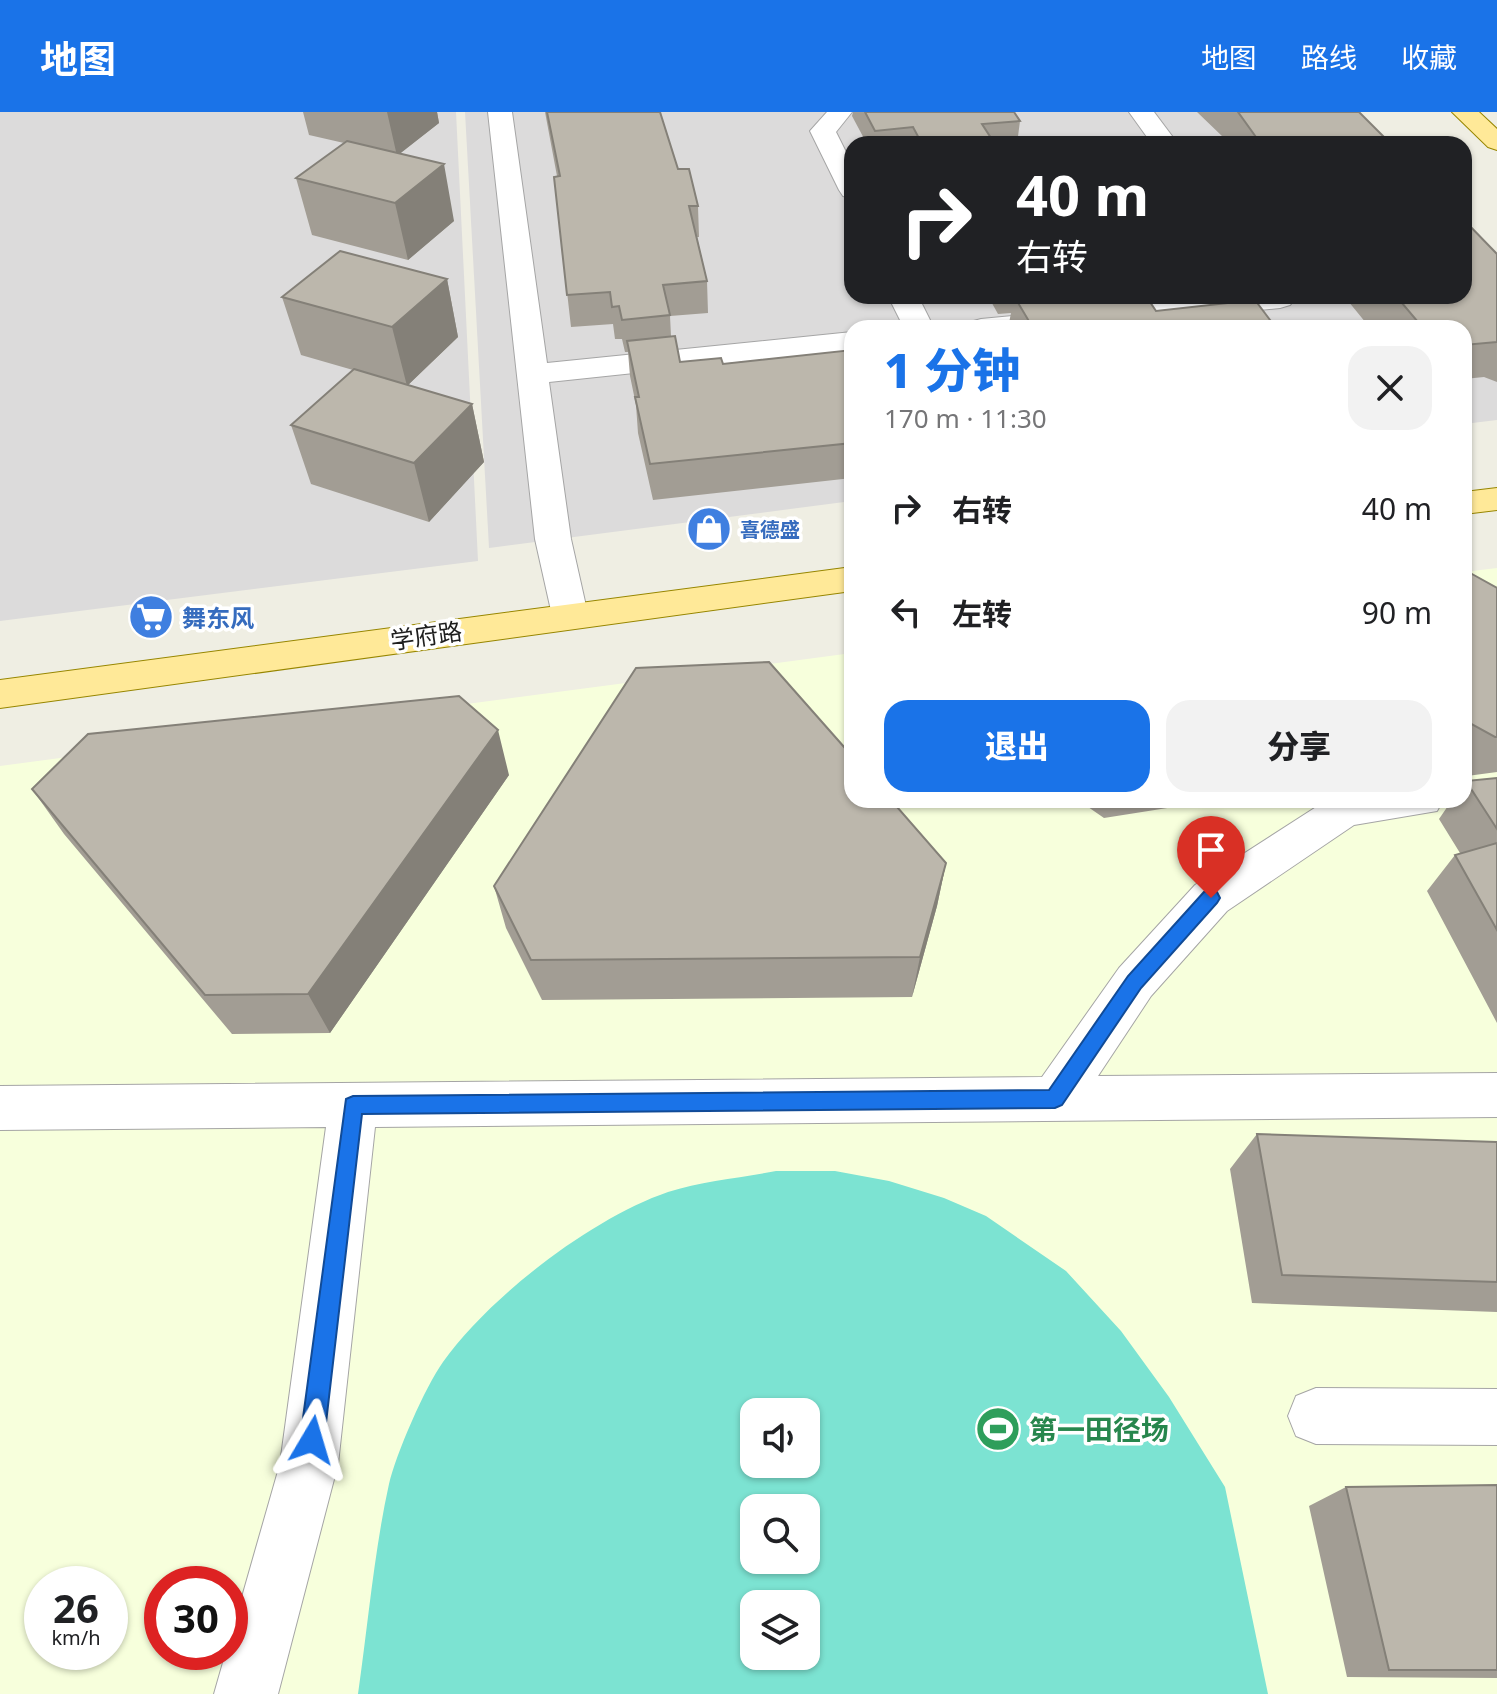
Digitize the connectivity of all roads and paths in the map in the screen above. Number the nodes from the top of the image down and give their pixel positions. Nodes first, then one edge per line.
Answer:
1 (500, 112) edge
2 (840, 112) edge
3 (1141, 112) edge
4 (1464, 112) edge
5 (1159, 136) edge
6 (1497, 142) edge
7 (844, 174) edge
8 (1228, 304) edge
9 (1063, 320) edge
10 (844, 342) edge
11 (534, 374) junction
12 (1497, 499) edge
13 (1472, 502) edge
14 (844, 580) edge
15 (570, 615) junction
16 (0, 694) edge
17 (1360, 808) edge
18 (1497, 1095) edge
19 (1055, 1099) junction
20 (353, 1105) junction
21 (0, 1108) edge
22 (1316, 1416) dead end
23 (1497, 1417) edge
24 (246, 1694) edge

1 - 11 street
2 - 7 street
3 - 5 street
4 - 6 main road
8 - 9 street
10 - 11 street
11 - 15 street
12 - 13 main road
14 - 15 main road, 学府路
15 - 16 main road, 学府路
17 - 19 street
18 - 19 street
19 - 20 street
20 - 21 street
20 - 24 street
22 - 23 street

